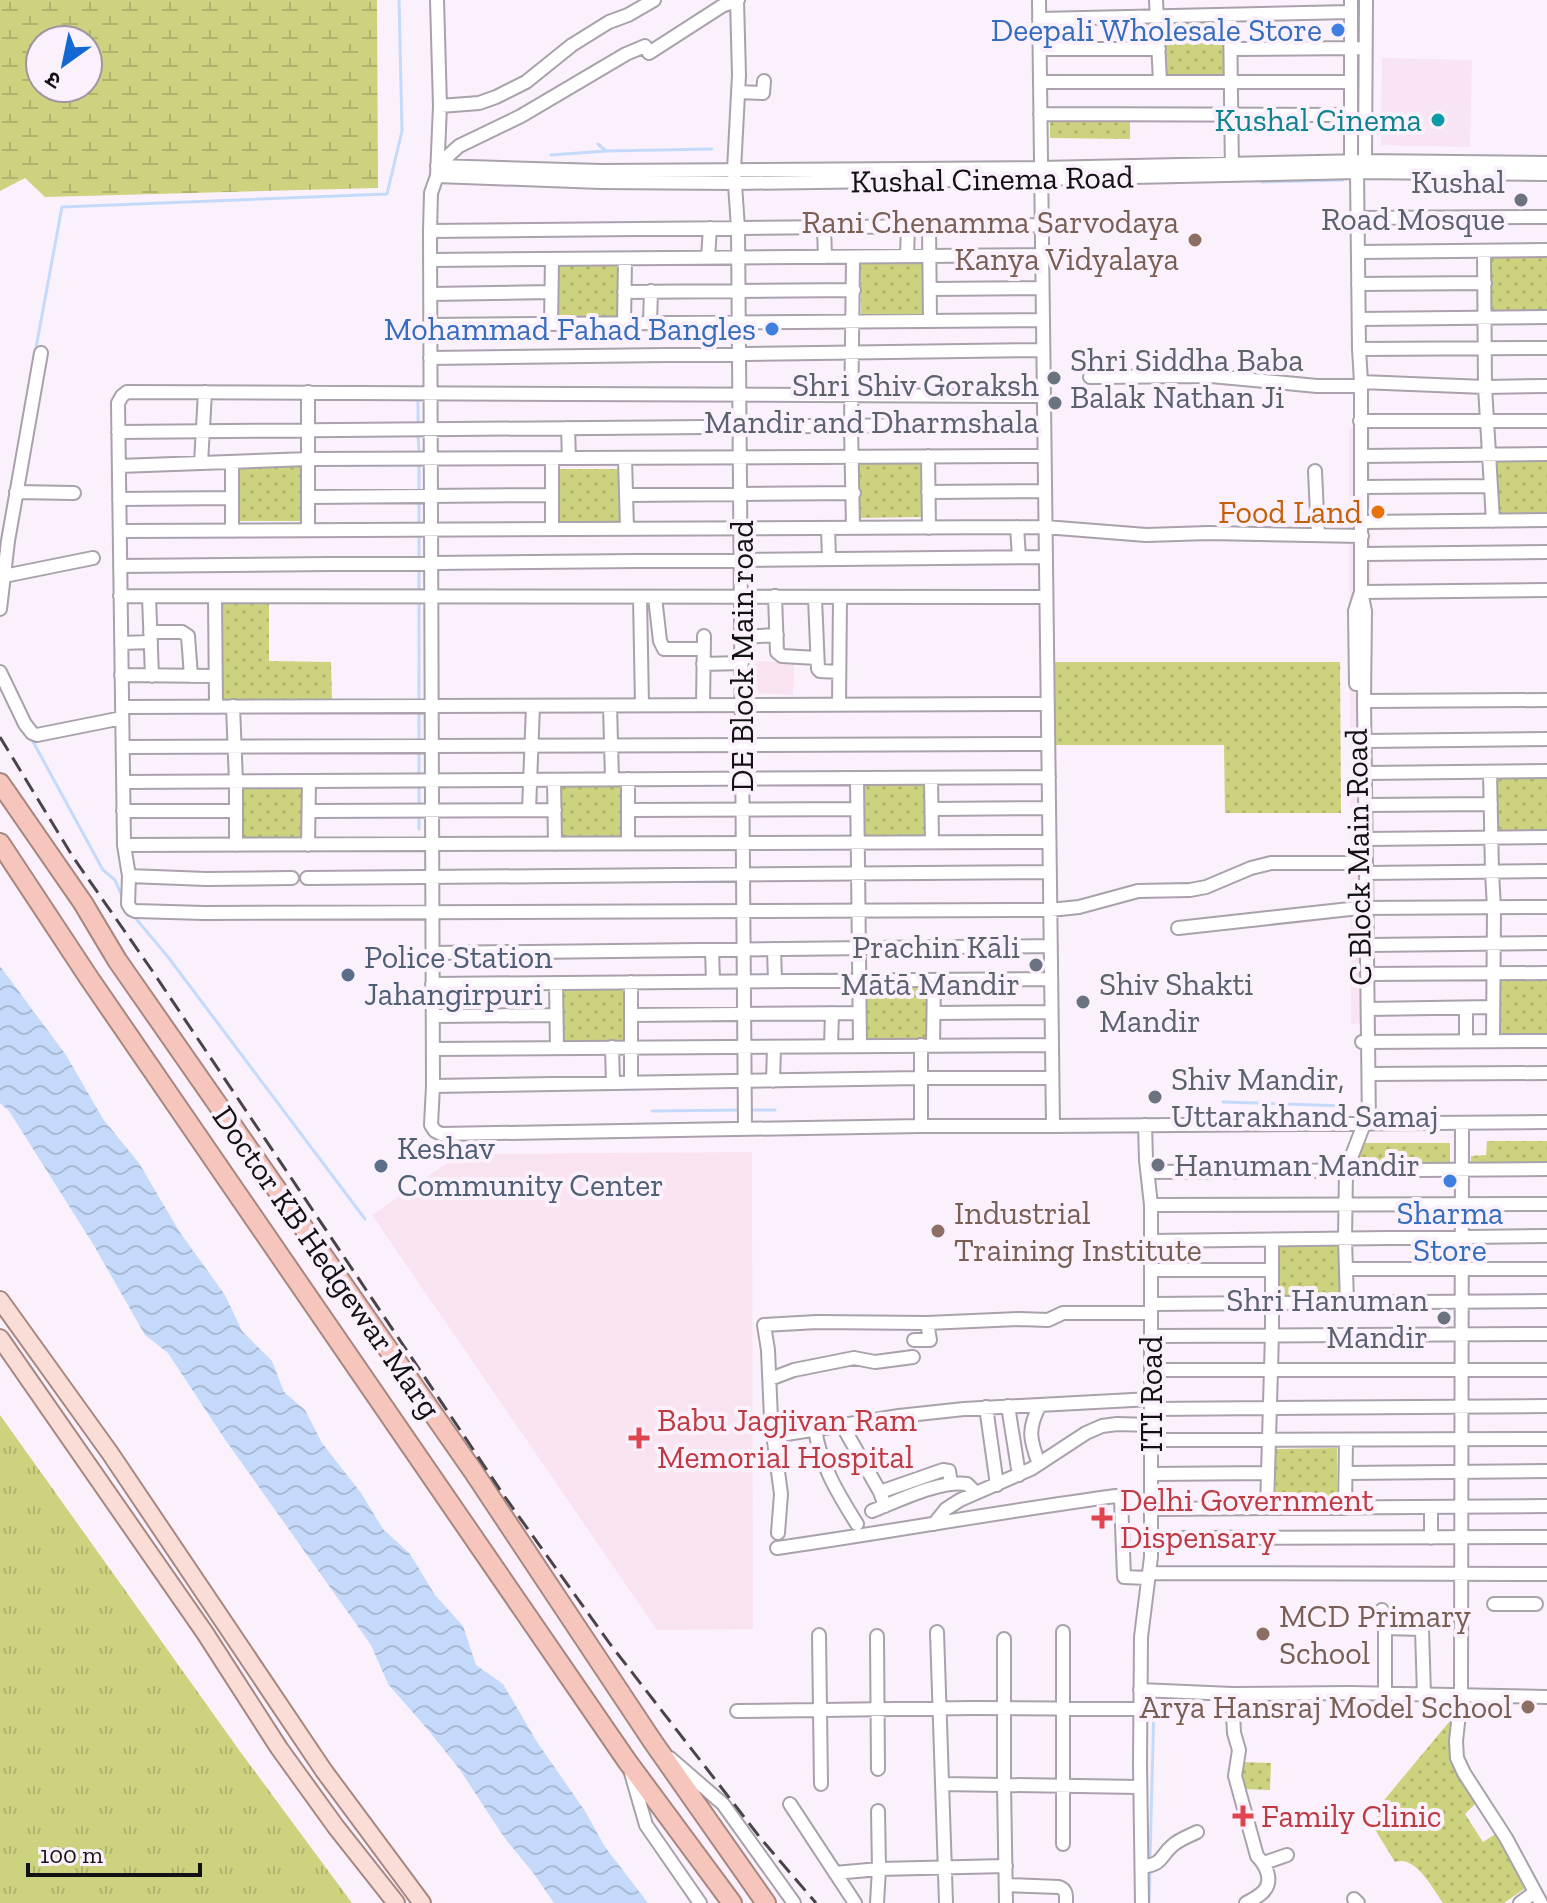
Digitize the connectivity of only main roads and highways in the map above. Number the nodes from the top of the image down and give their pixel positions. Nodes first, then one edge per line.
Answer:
1 (0, 783) edge
2 (0, 843) edge
3 (0, 1300) edge
4 (0, 1338) edge
5 (396, 1903) edge
6 (422, 1903) edge
7 (732, 1903) edge
8 (766, 1903) edge

1 - 8 highway, Doctor KB Hedgewar Marg
2 - 7 highway, Doctor KB Hedgewar Marg
3 - 6 main road
4 - 5 main road

